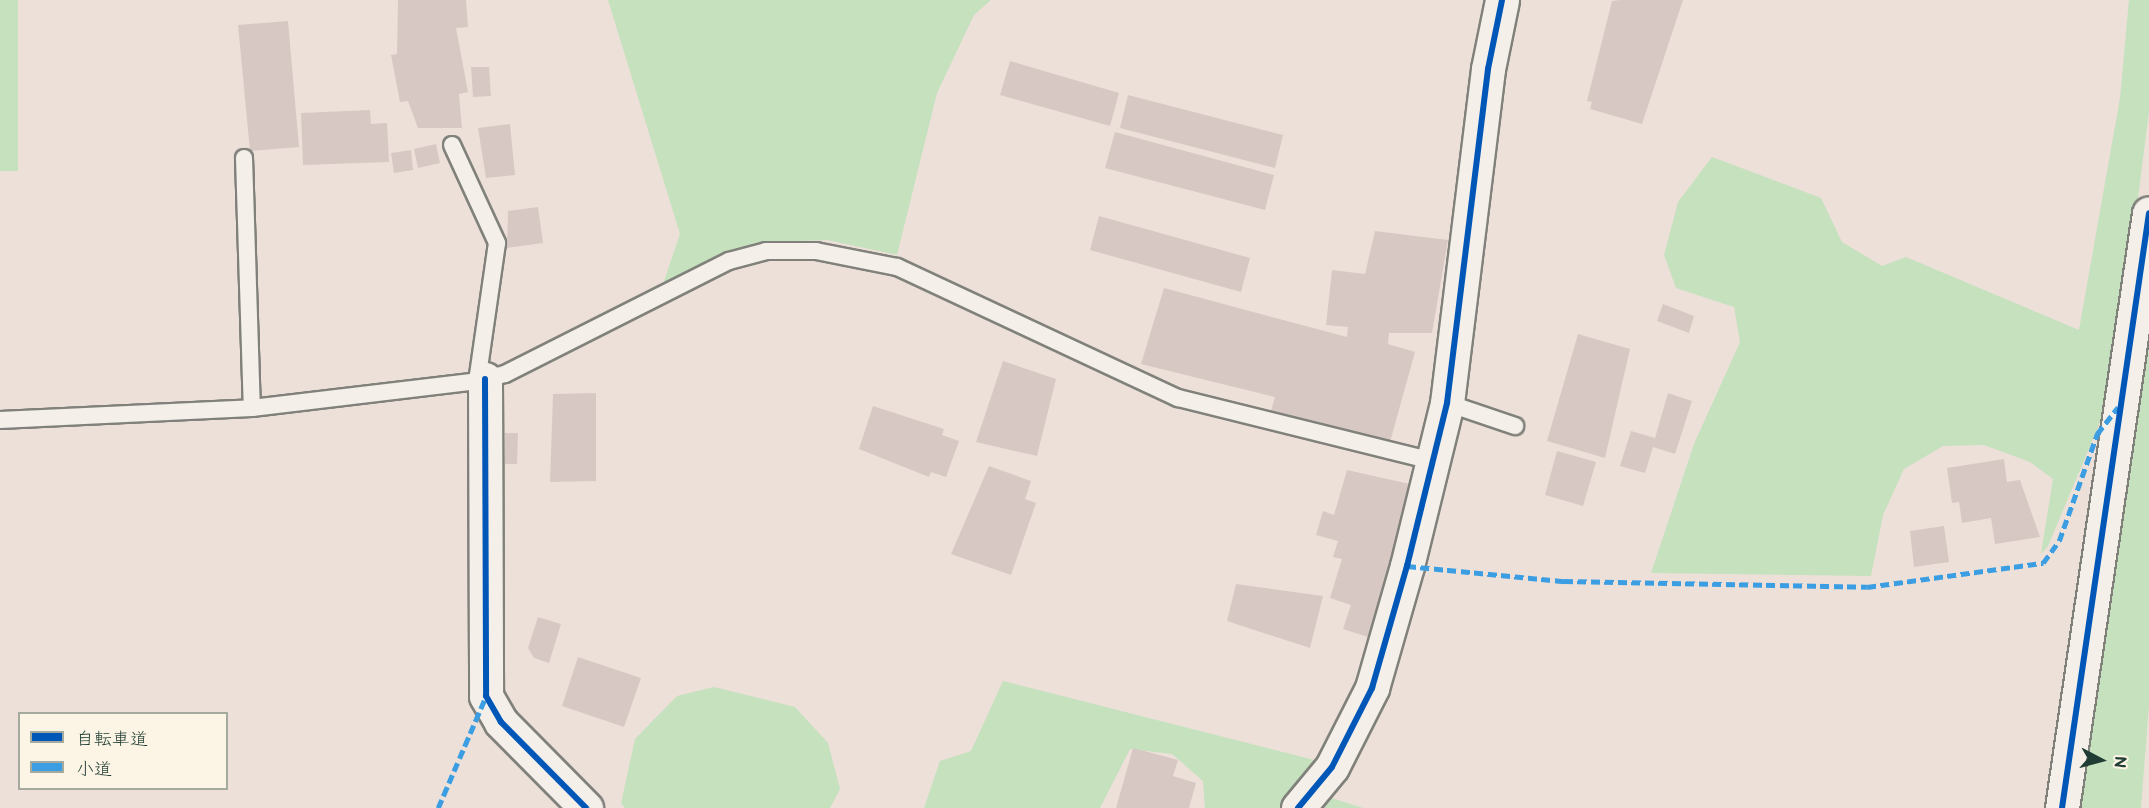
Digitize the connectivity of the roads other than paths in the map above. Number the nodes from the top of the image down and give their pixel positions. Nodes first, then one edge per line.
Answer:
1 (1502, 0) edge
2 (452, 145) dead end
3 (244, 158) dead end
4 (2149, 213) edge
5 (481, 380) junction
6 (1447, 403) junction
7 (252, 408) junction
8 (0, 420) edge
9 (1515, 426) dead end
10 (1432, 461) junction
11 (586, 808) edge
12 (1298, 808) edge
13 (2062, 808) edge

1 - 6 street
2 - 5 lane
3 - 7 lane
4 - 13 street
5 - 7 lane
5 - 10 lane
5 - 11 street
6 - 9 lane
6 - 10 street
7 - 8 lane
10 - 12 street

